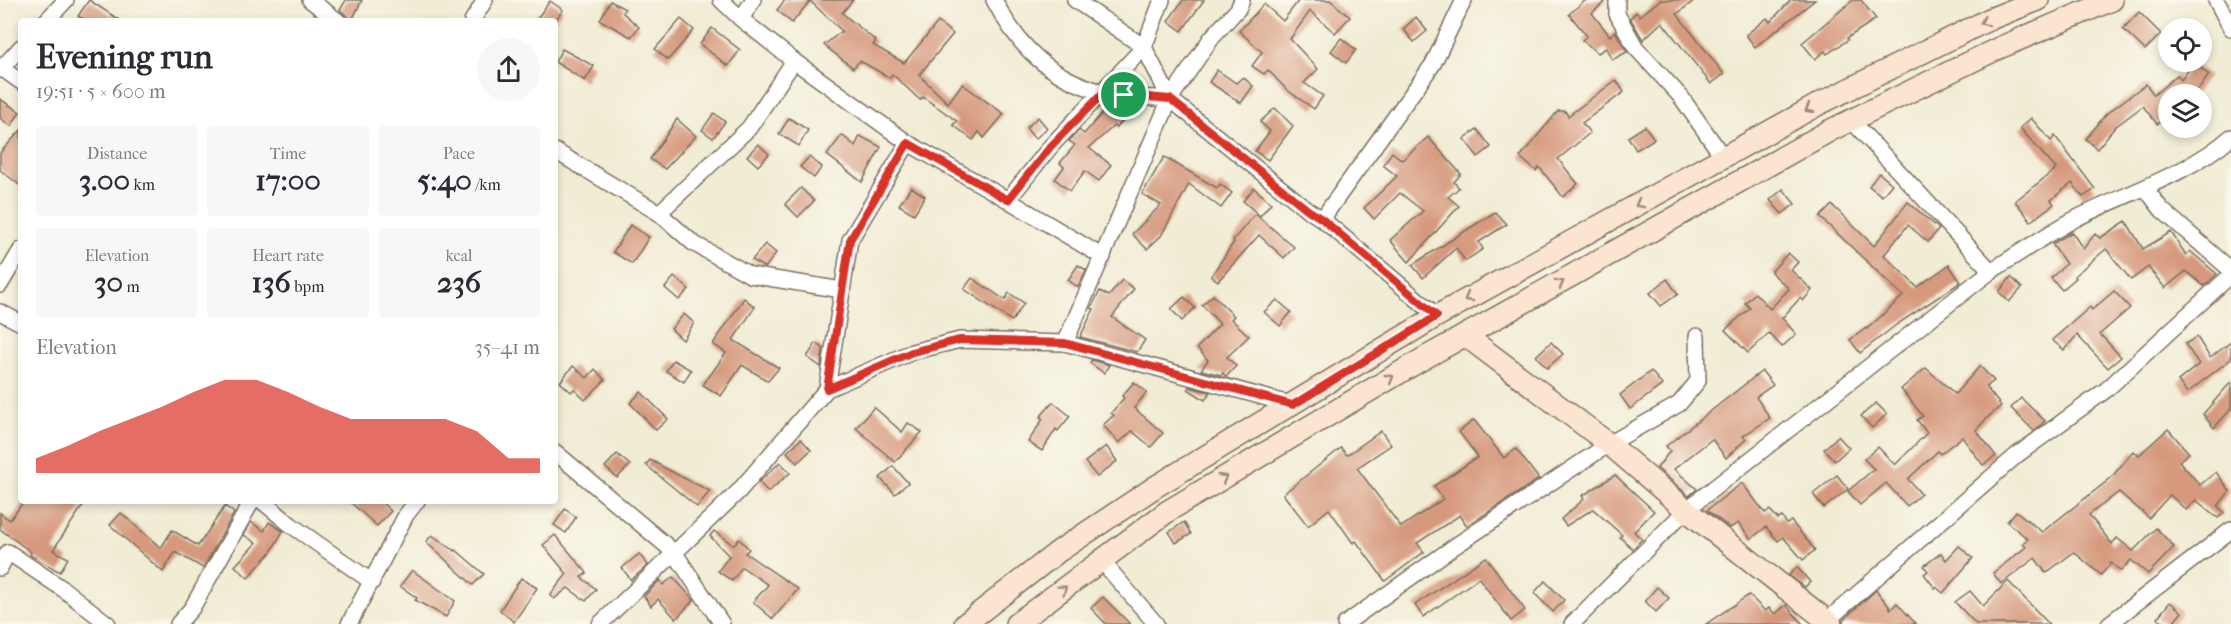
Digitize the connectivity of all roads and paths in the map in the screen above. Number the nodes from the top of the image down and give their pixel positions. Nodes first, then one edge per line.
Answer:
1 (66, 0) edge
2 (310, 0) edge
3 (485, 0) edge
4 (721, 0) edge
5 (753, 0) edge
6 (994, 0) edge
7 (1076, 0) edge
8 (1162, 0) edge
9 (1242, 0) edge
10 (1464, 0) edge
11 (2036, 0) edge
12 (2112, 0) edge
13 (2216, 0) edge
14 (1618, 1) edge
15 (49, 18) edge
16 (334, 18) edge
17 (474, 18) edge
18 (741, 19) junction
19 (2231, 28) edge
20 (1144, 47) junction
21 (18, 50) edge
22 (794, 61) junction
23 (0, 68) edge
24 (18, 80) edge
25 (1103, 93) junction
26 (1170, 99) junction
27 (1851, 120) junction
28 (2231, 137) edge
29 (908, 143) junction
30 (558, 153) edge
31 (1723, 157) junction
32 (2145, 188) junction
33 (1008, 200) junction
34 (659, 213) junction
35 (1322, 219) junction
36 (18, 255) edge
37 (1103, 257) junction
38 (1991, 271) junction
39 (2231, 272) edge
40 (0, 285) edge
41 (842, 290) junction
42 (0, 312) edge
43 (1437, 316) junction
44 (18, 321) edge
45 (1466, 336) junction
46 (1697, 336) dead end
47 (1065, 343) junction
48 (827, 389) junction
49 (1293, 405) junction
50 (1610, 444) junction
51 (558, 455) edge
52 (250, 504) edge
53 (266, 504) edge
54 (415, 504) edge
55 (1686, 510) junction
56 (2231, 530) edge
57 (674, 552) junction
58 (1101, 561) junction
59 (0, 568) edge
60 (372, 582) junction
61 (1827, 623) edge
62 (108, 624) edge
63 (178, 624) edge
64 (349, 624) edge
65 (600, 624) edge
66 (722, 624) edge
67 (965, 624) edge
68 (1016, 624) edge
69 (1156, 624) edge
70 (1345, 624) edge
71 (1572, 624) edge
72 (2109, 624) edge

1 - 15 street
2 - 16 street
3 - 17 street
4 - 18 street
5 - 18 street
6 - 25 street
7 - 20 street
8 - 20 street
9 - 26 street
10 - 35 street
11 -> 31 main road
12 - 27 main road
13 - 19 street
14 - 31 street
18 - 22 street
20 - 25 street
20 - 26 street
21 - 23 street
22 - 29 street
22 - 34 street
23 - 24 street
25 - 26 street
25 - 33 street
26 - 35 street
26 - 37 street
27 - 38 street
45 -> 27 main road
28 - 32 street
29 - 33 street
29 - 41 street
30 - 34 street
31 -> 43 main road
32 - 38 street
32 - 39 street
33 - 37 street
34 - 41 street
35 - 43 street
36 - 40 street
37 - 47 street
38 - 55 street
39 - 61 street
41 - 48 street
42 - 44 street
43 - 49 main road
45 - 50 main road
58 -> 45 main road
46 - 50 street
47 - 48 street
47 - 49 street
48 - 57 street
49 - 67 main road
50 - 55 main road
50 - 70 street
51 - 57 street
52 - 63 street
53 - 60 street
54 - 60 street
55 - 61 main road
55 - 71 street
56 - 72 street
57 - 65 street
57 - 66 street
68 -> 58 main road
58 - 69 street
59 - 62 street
60 - 64 street

